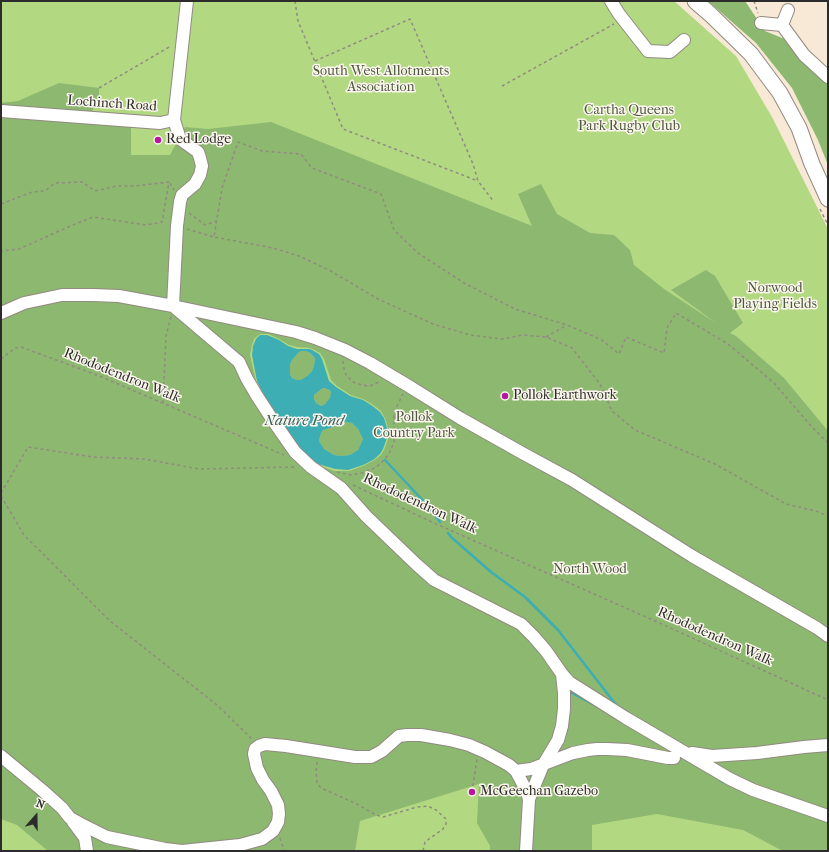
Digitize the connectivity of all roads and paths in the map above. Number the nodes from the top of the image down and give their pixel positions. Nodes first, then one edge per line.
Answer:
1 (187, 1) edge
2 (295, 1) edge
3 (611, 1) edge
4 (694, 1) edge
5 (754, 1) edge
6 (788, 10) dead end
7 (623, 19) junction
8 (761, 23) joint
9 (782, 25) junction
10 (183, 39) junction
11 (684, 40) dead end
12 (315, 61) junction
13 (828, 77) edge
14 (502, 86) dead end
15 (99, 88) dead end
16 (1, 111) edge
17 (174, 120) junction
18 (478, 181) junction
19 (494, 202) dead end
20 (824, 203) edge
21 (1, 204) edge
22 (828, 225) edge
23 (1, 251) edge
24 (173, 306) junction
25 (1, 313) edge
26 (567, 325) junction
27 (546, 337) junction
28 (345, 350) junction
29 (1, 359) edge
30 (386, 373) junction
31 (407, 385) junction
32 (163, 403) junction
33 (828, 443) edge
34 (284, 455) dead end
35 (311, 467) junction
36 (331, 471) dead end
37 (347, 482) dead end
38 (1, 495) edge
39 (828, 516) edge
40 (828, 636) edge
41 (562, 674) junction
42 (828, 700) edge
43 (828, 745) edge
44 (259, 746) junction
45 (479, 750) junction
46 (313, 751) junction
47 (678, 755) junction
48 (1, 756) edge
49 (543, 765) junction
50 (516, 771) junction
51 (472, 792) dead end
52 (529, 799) junction
53 (828, 816) edge
54 (70, 818) junction
55 (107, 837) junction
56 (423, 851) edge
57 (526, 851) edge

1 - 10 street, Lochinch Road
2 - 12 path
3 - 7 street
4 - 20 main road
5 - 8 path
6 - 9 street
7 - 11 street
7 - 14 path
8 - 9 street
9 - 13 street
10 - 15 path
10 - 17 street, Lochinch Road
12 - 18 path
12 - 18 path
16 - 17 street, Lochinch Road
17 - 24 street
18 - 19 path
20 - 22 path
21 - 23 path
24 - 25 street
24 - 28 street
24 - 32 path
24 - 35 street
26 - 27 path
26 - 27 path
26 - 33 path
27 - 39 path
28 - 30 street
28 - 30 path
29 - 32 path, Rhododendron Walk
30 - 31 street
31 - 36 path
31 - 40 street
32 - 34 path, Rhododendron Walk
35 - 38 path
35 - 41 street
37 - 42 path, Rhododendron Walk
38 - 44 path
41 - 47 street
41 - 49 street
43 - 47 street
44 - 46 street
44 - 55 street
45 - 46 street
45 - 50 street
45 - 51 path
46 - 56 path
47 - 49 street
47 - 53 street
48 - 54 street
49 - 50 street
49 - 52 street
50 - 52 street
52 - 57 street
54 - 55 street
54 - 55 street

